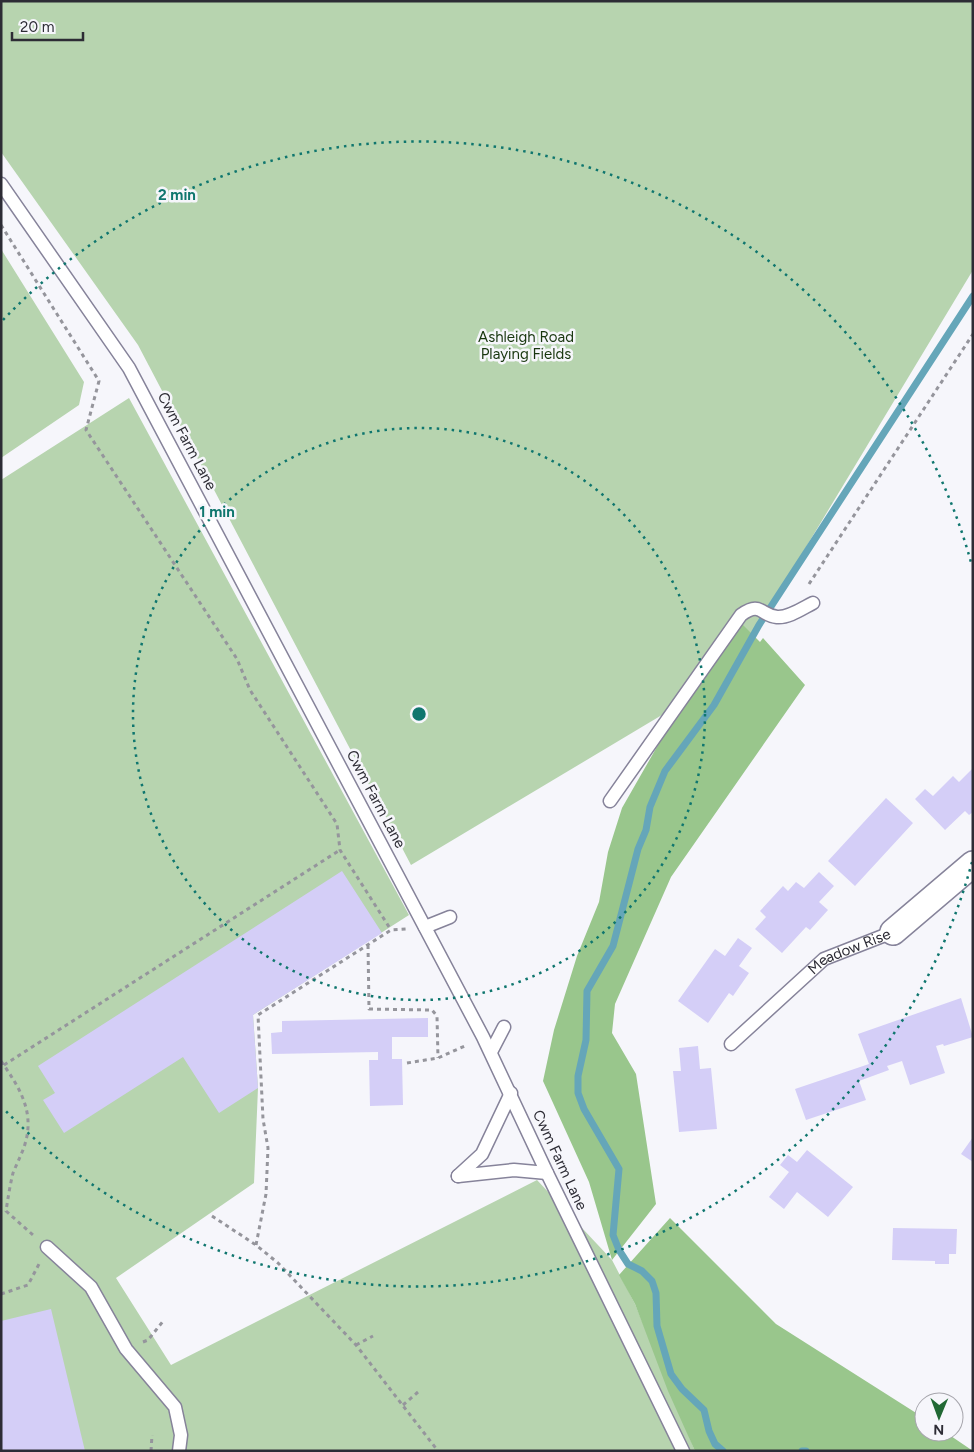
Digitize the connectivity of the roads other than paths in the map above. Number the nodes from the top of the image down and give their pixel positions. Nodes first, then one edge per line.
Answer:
1 (1, 184) edge
2 (813, 603) dead end
3 (610, 801) dead end
4 (973, 864) edge
5 (450, 917) dead end
6 (425, 927) junction
7 (893, 932) joint
8 (504, 1027) dead end
9 (731, 1044) dead end
10 (491, 1052) junction
11 (510, 1093) junction
12 (547, 1173) junction
13 (47, 1247) road end
14 (179, 1451) edge
15 (683, 1451) edge

1 - 6 lane, Cwm Farm Lane
2 - 3 lane
4 - 7 street, Meadow Rise
5 - 6 lane
6 - 10 lane, Cwm Farm Lane
7 - 9 lane, Meadow Rise
8 - 10 lane
10 - 11 lane, Cwm Farm Lane
11 - 12 lane, Cwm Farm Lane
11 - 12 lane
12 - 15 lane, Cwm Farm Lane
13 - 14 lane

